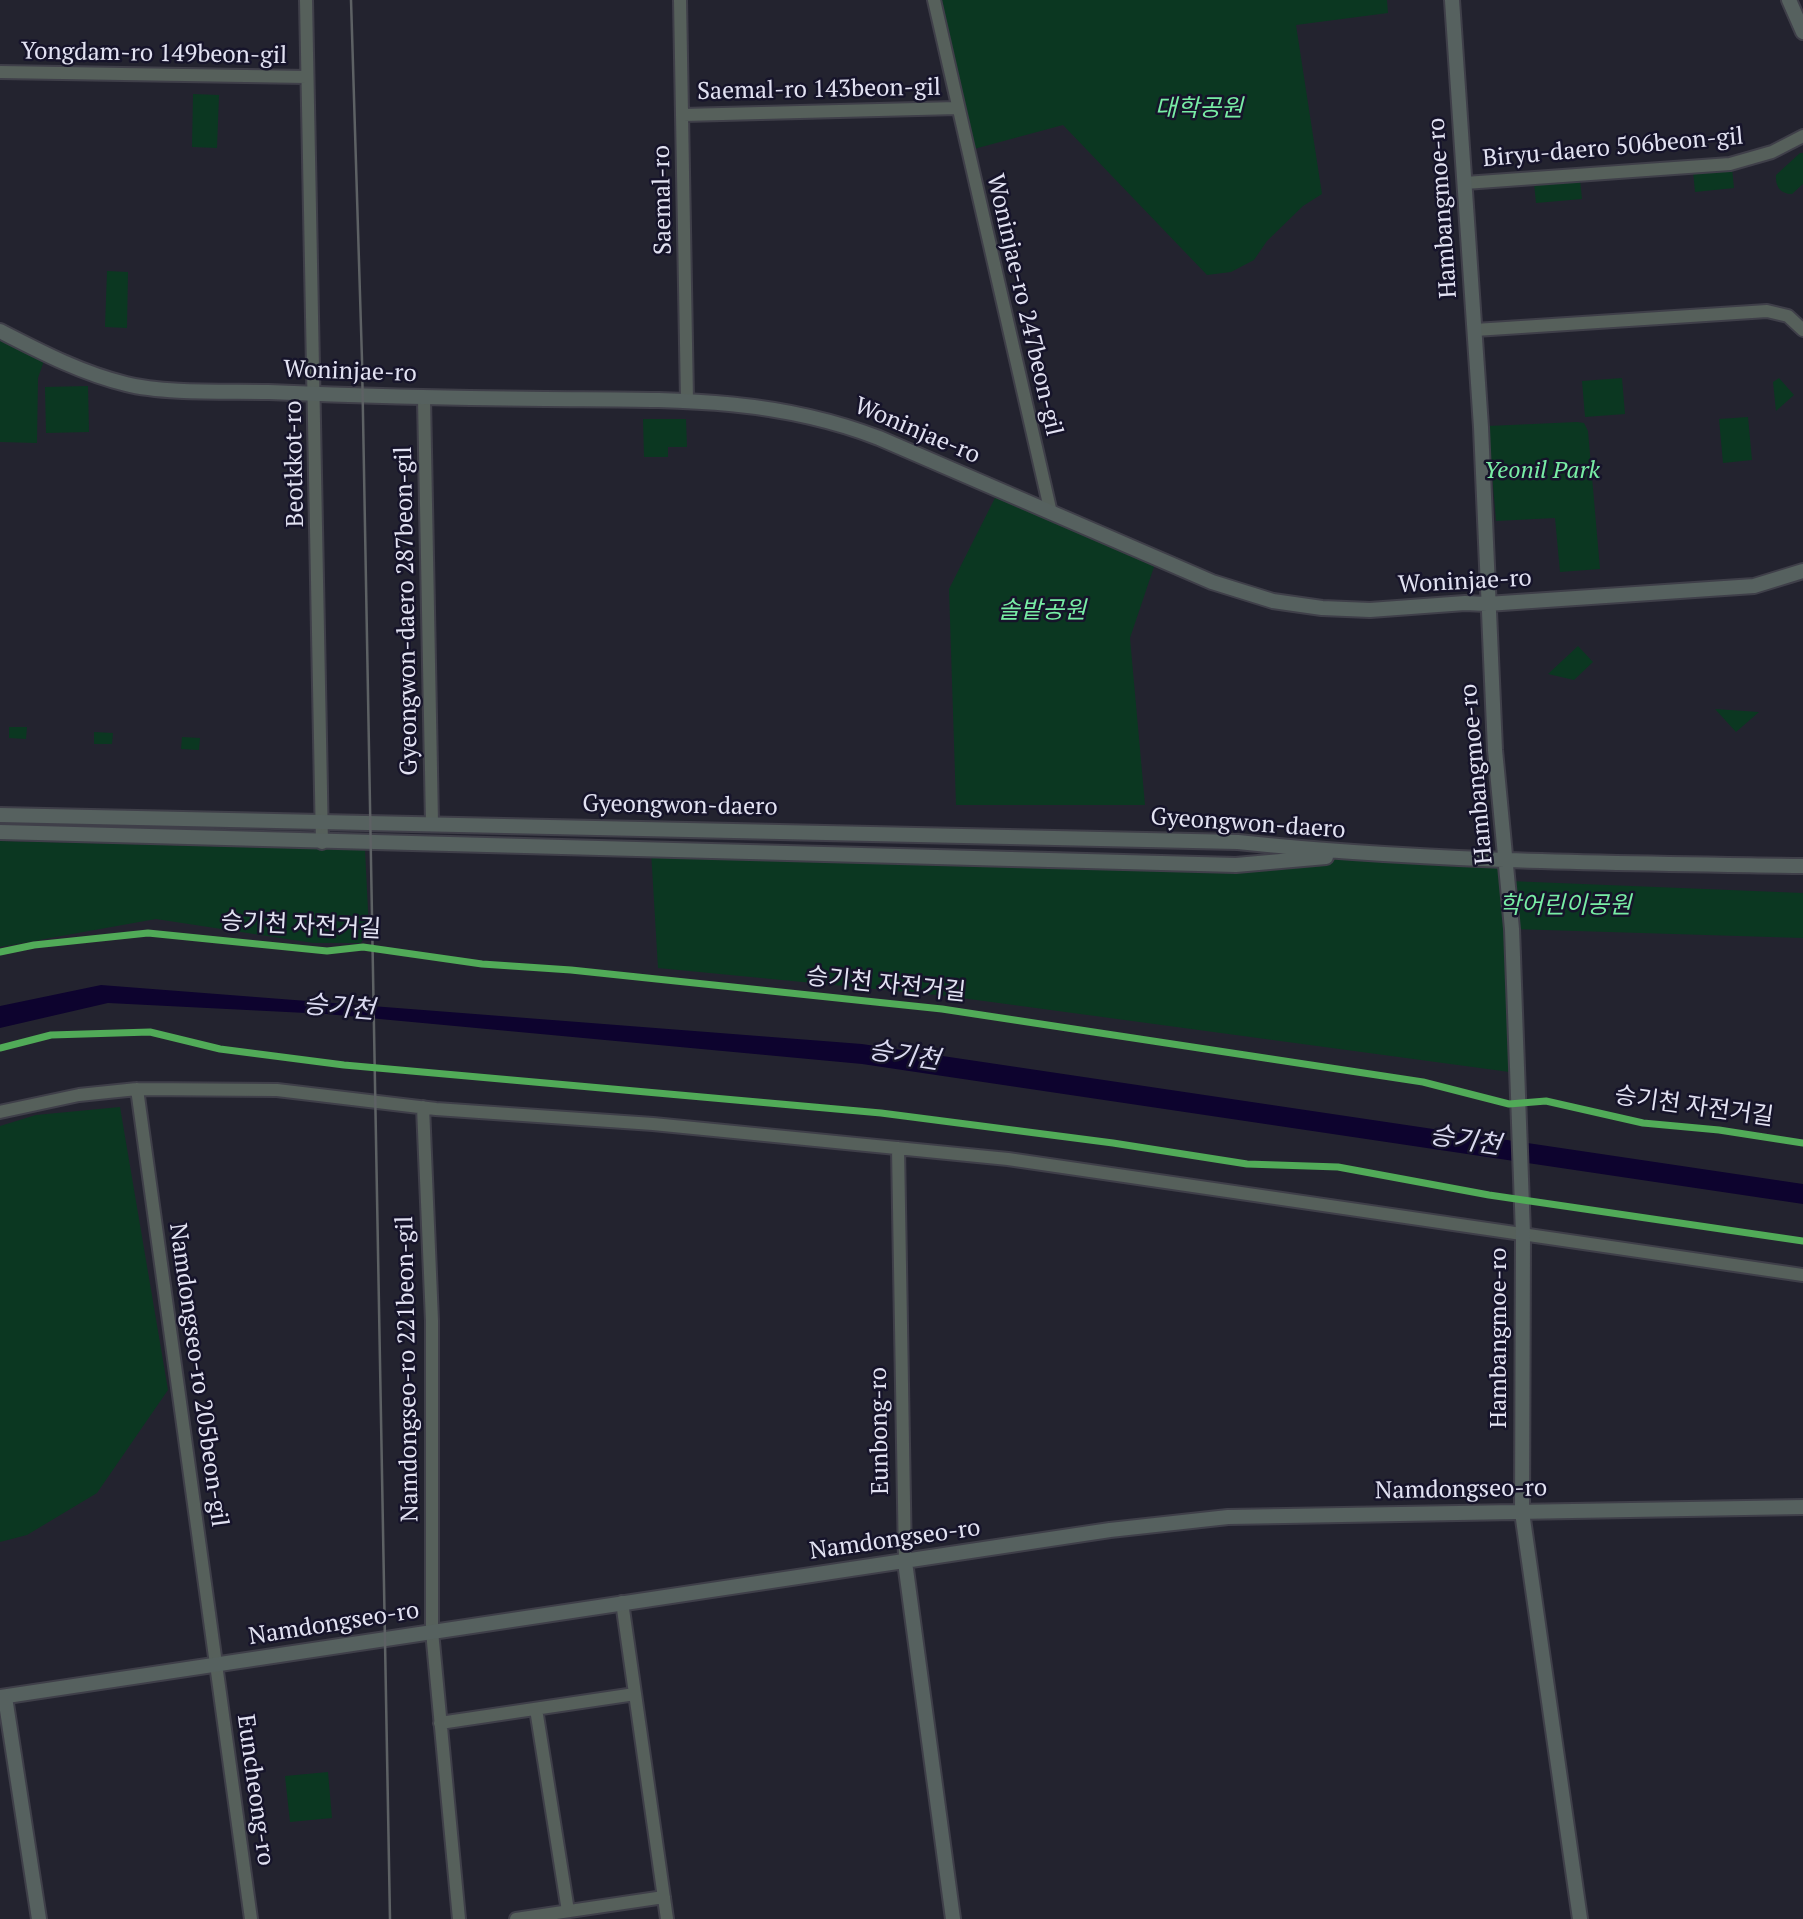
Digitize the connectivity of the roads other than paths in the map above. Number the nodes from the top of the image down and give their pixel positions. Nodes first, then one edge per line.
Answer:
1 (306, 0) edge
2 (680, 0) edge
3 (934, 0) edge
4 (1452, 0) edge
5 (1789, 0) edge
6 (1803, 32) edge
7 (0, 72) edge
8 (307, 77) junction
9 (957, 108) junction
10 (683, 115) junction
11 (1803, 136) edge
12 (1465, 183) junction
13 (1475, 330) junction
14 (1803, 330) edge
15 (0, 331) edge
16 (314, 394) junction
17 (424, 398) junction
18 (687, 400) junction
19 (1051, 513) junction
20 (1803, 571) edge
21 (1487, 604) junction
22 (0, 815) edge
23 (322, 821) junction
24 (432, 822) junction
25 (0, 832) edge
26 (322, 843) junction
27 (1359, 855) junction
28 (1505, 861) junction
29 (1803, 866) edge
30 (137, 1089) junction
31 (423, 1107) junction
32 (0, 1112) edge
33 (898, 1148) junction
34 (1522, 1234) junction
35 (1803, 1275) edge
36 (1803, 1507) edge
37 (1522, 1512) junction
38 (905, 1562) junction
39 (622, 1602) junction
40 (432, 1631) junction
41 (216, 1666) junction
42 (635, 1694) junction
43 (3, 1697) edge
44 (536, 1709) junction
45 (440, 1723) junction
46 (664, 1897) junction
47 (568, 1911) junction
48 (39, 1919) edge
49 (251, 1919) edge
50 (459, 1919) edge
51 (516, 1919) edge
52 (667, 1919) edge
53 (953, 1919) edge
54 (1580, 1919) edge

1 - 8 street, Beotkkot-ro
2 - 10 street, Saemal-ro
3 - 9 street, Woninjae-ro 247beon-gil
4 - 12 main road, Hambangmoe-ro
5 - 6 main road
7 - 8 street, Yongdam-ro 149beon-gil
8 - 16 street, Beotkkot-ro
9 - 10 street, Saemal-ro 143beon-gil
9 - 19 street, Woninjae-ro 247beon-gil
10 - 18 street, Saemal-ro
11 - 12 street, Biryu-daero 506beon-gil
12 - 13 main road, Hambangmoe-ro
13 - 14 street
13 - 21 main road, Hambangmoe-ro
15 - 16 main road, Woninjae-ro
16 - 17 main road, Woninjae-ro
16 - 23 street, Beotkkot-ro
17 - 18 main road, Woninjae-ro
17 - 24 street, Gyeongwon-daero 287beon-gil
18 - 19 main road, Woninjae-ro
19 - 21 main road, Woninjae-ro
20 - 21 main road, Woninjae-ro
21 - 28 main road, Hambangmoe-ro
22 - 23 main road, Gyeongwon-daero
23 - 24 main road, Gyeongwon-daero
23 - 26 street, Beotkkot-ro
24 - 27 main road, Gyeongwon-daero
25 - 26 main road, Gyeongwon-daero
26 - 27 main road, Gyeongwon-daero
27 - 28 main road, Gyeongwon-daero
28 - 29 main road, Gyeongwon-daero
28 - 34 main road, Hambangmoe-ro
30 - 31 street
30 - 32 street
30 - 41 street, Namdongseo-ro 205beon-gil
31 - 33 street
31 - 40 street, Namdongseo-ro 221beon-gil
33 - 34 street
33 - 38 street, Eunbong-ro
34 - 35 street
34 - 37 main road, Hambangmoe-ro
36 - 37 main road, Namdongseo-ro
37 - 38 main road, Namdongseo-ro
37 - 54 main road, Hambangmoe-ro
38 - 39 main road, Namdongseo-ro
38 - 53 main road, Eunbong-ro
39 - 40 main road, Namdongseo-ro
39 - 42 street
40 - 41 main road, Namdongseo-ro
40 - 45 street, Namdongseo-ro 221beon-gil
41 - 43 main road, Namdongseo-ro
41 - 49 street, Euncheong-ro
42 - 44 street
42 - 46 street
43 - 48 main road
44 - 45 street
44 - 47 street
45 - 50 street, Namdongseo-ro 221beon-gil
46 - 47 street
46 - 52 street
47 - 51 street

